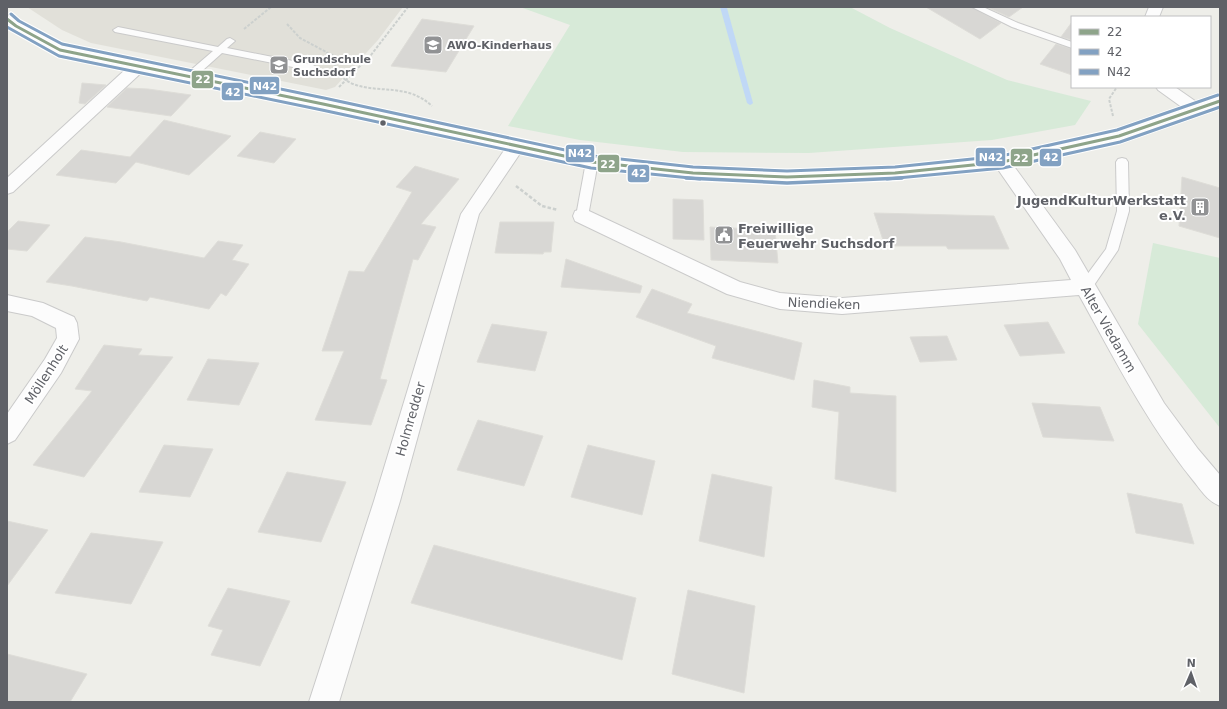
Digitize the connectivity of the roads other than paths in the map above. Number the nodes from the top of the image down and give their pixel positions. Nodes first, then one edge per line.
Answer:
1 (976, 7) edge
2 (7, 19) edge
3 (118, 30) dead end
4 (230, 41) road end
5 (1071, 45) edge
6 (220, 50) junction
7 (138, 67) junction
8 (313, 68) dead end
9 (189, 77) junction
10 (1165, 88) edge
11 (1220, 101) edge
12 (1197, 110) junction
13 (516, 146) junction
14 (592, 162) junction
15 (1002, 162) junction
16 (1122, 162) dead end
17 (7, 188) edge
18 (582, 216) joint
19 (1085, 287) junction
20 (7, 303) edge
21 (7, 433) edge
22 (1220, 494) edge
23 (324, 702) edge

1 - 5 lane
2 - 7 street
3 - 6 lane
4 - 6 lane
6 - 8 lane
6 - 9 lane
7 - 9 street
7 - 17 street
9 - 13 street
10 - 12 street
11 - 12 street
12 - 15 street
13 - 14 street
13 - 23 street, Holmredder
14 - 15 street
14 - 18 lane
15 - 19 street, Alter Viedamm
16 - 19 lane
18 - 19 street, Niendieken
19 - 22 street, Alter Viedamm
20 - 21 street, Möllenholt

